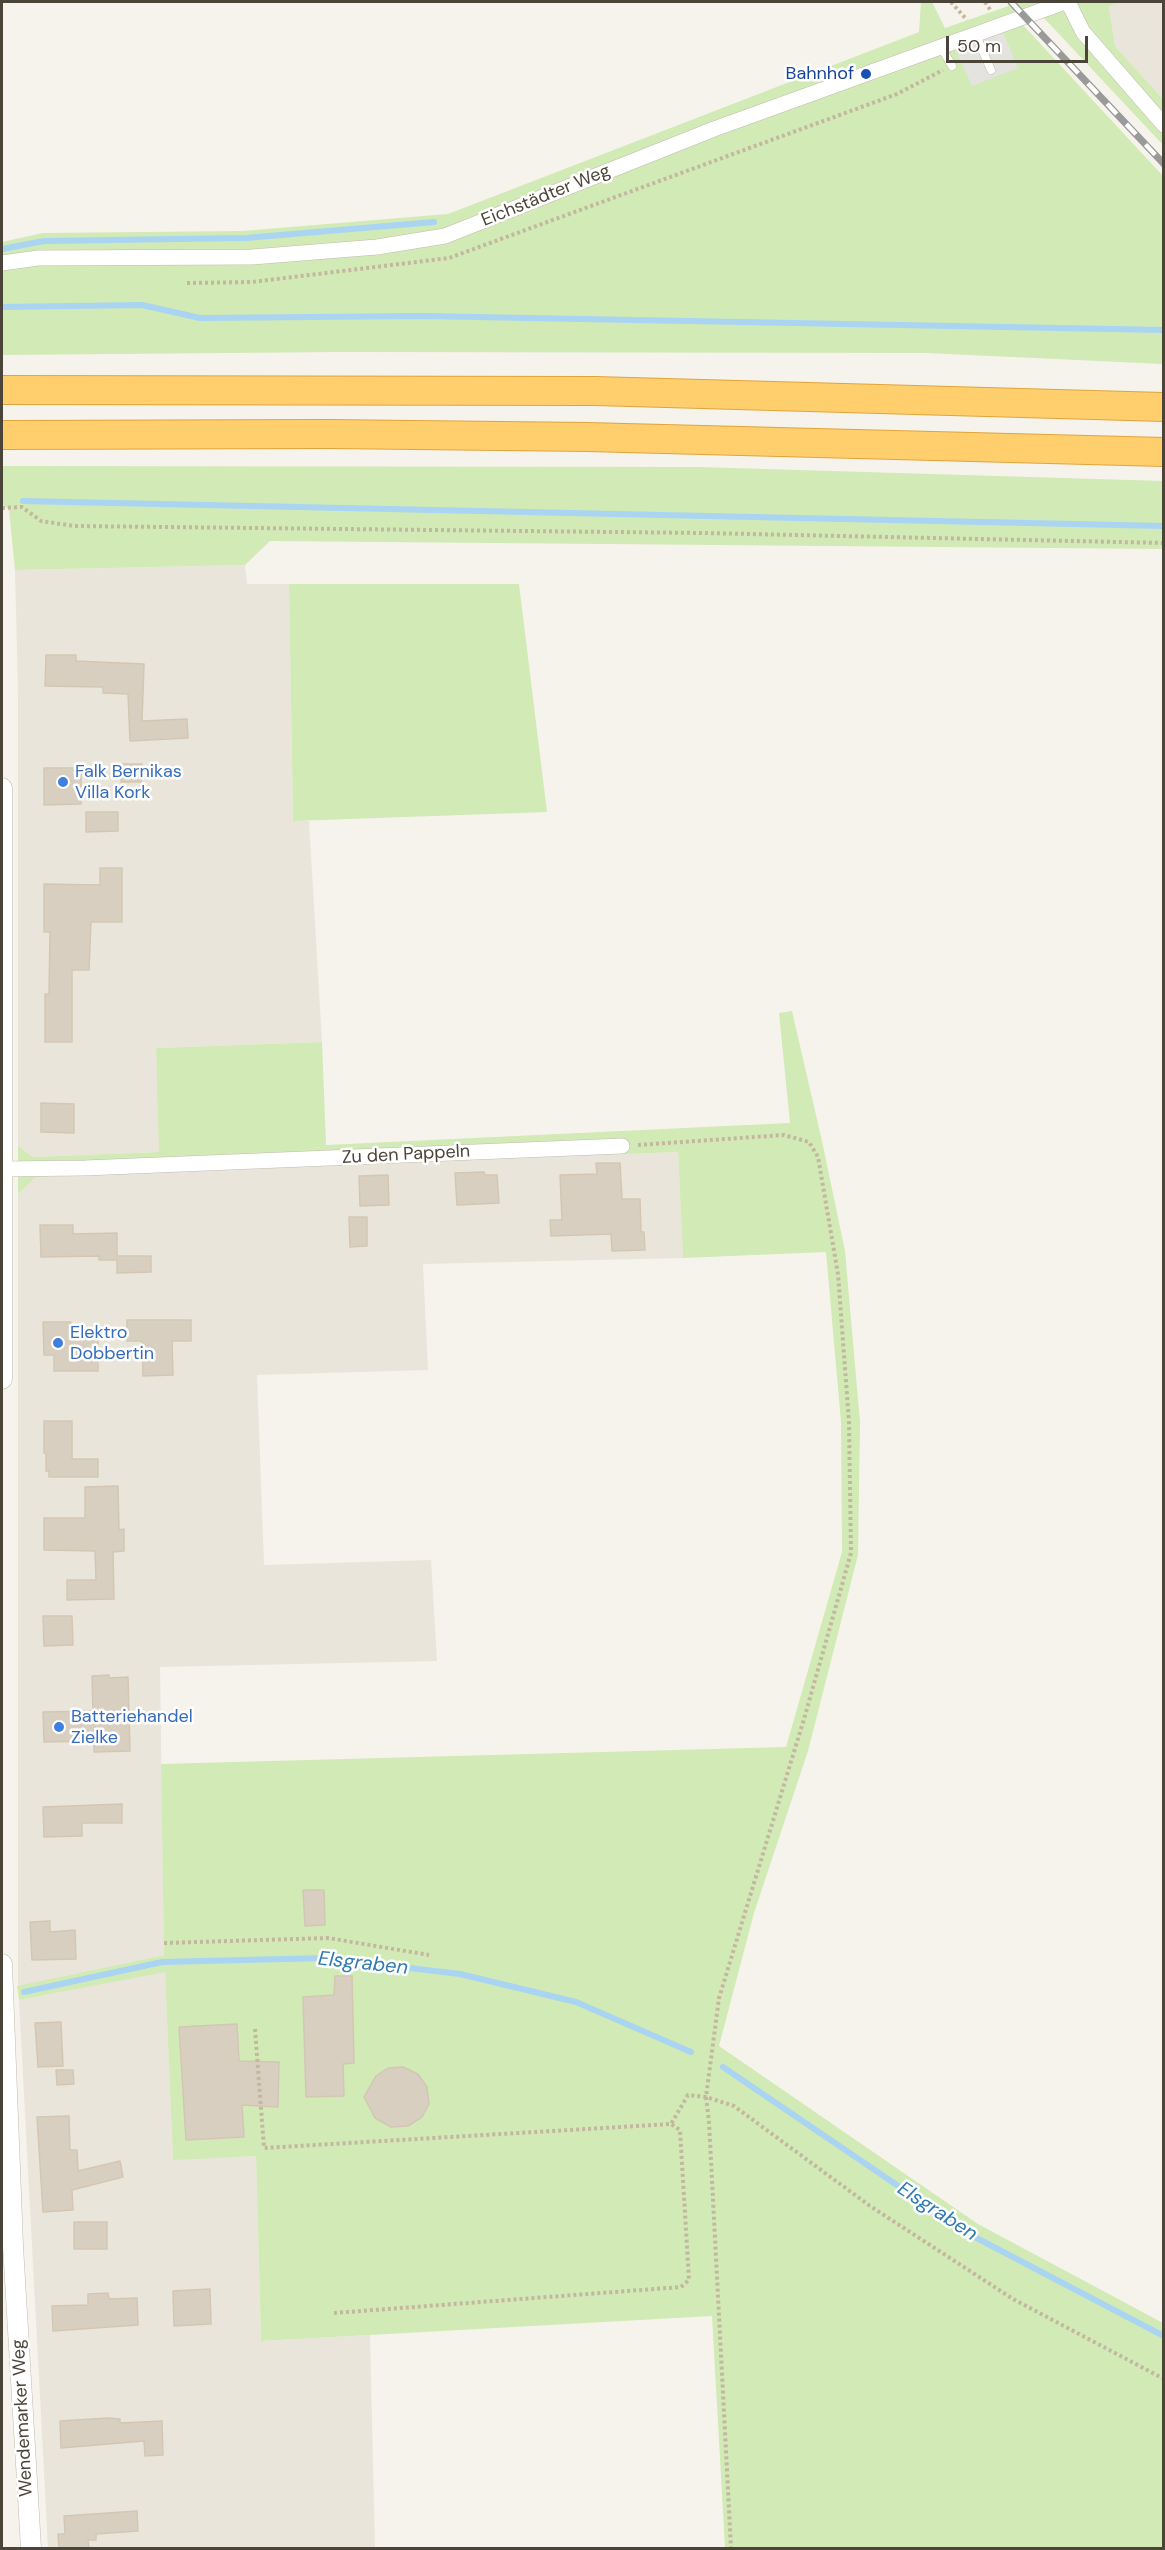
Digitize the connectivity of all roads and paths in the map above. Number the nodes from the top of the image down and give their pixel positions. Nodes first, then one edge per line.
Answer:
1 (951, 2) edge
2 (1067, 2) edge
3 (975, 33) junction
4 (940, 47) junction
5 (952, 66) dead end
6 (991, 70) dead end
7 (1164, 125) edge
8 (2, 263) edge
9 (2, 390) edge
10 (1164, 407) edge
11 (2, 435) edge
12 (1164, 452) edge
13 (2, 508) edge
14 (1164, 543) edge
15 (2, 788) edge
16 (622, 1146) joint
17 (2, 1168) edge
18 (2, 1379) edge
19 (164, 1943) dead end
20 (429, 1954) dead end
21 (2, 1964) edge
22 (255, 2029) dead end
23 (706, 2097) junction
24 (671, 2124) junction
25 (7, 2246) edge
26 (334, 2313) dead end
27 (1164, 2379) edge
28 (31, 2548) edge
29 (731, 2548) edge

1 - 3 path
2 - 3 street, Eichstädter Weg
2 - 7 street
3 - 4 street, Eichstädter Weg
3 - 6 lane
4 - 5 lane
4 - 8 street, Eichstädter Weg
9 - 10 highway
11 - 12 highway
13 - 14 path
15 - 17 street
16 - 17 street, Zu den Pappeln
16 - 23 path
17 - 18 street
19 - 20 path
21 - 25 street, Wendemarker Weg
22 - 24 path
23 - 24 path
23 - 27 path
23 - 29 path
24 - 26 path
25 - 28 street, Wendemarker Weg

